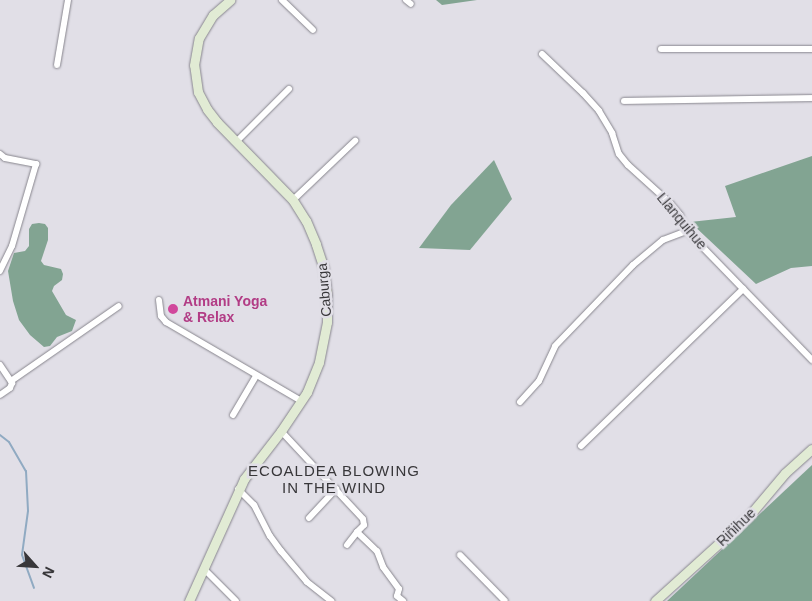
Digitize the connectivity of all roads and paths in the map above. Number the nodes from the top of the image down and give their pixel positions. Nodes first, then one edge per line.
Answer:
1 (68, 0) edge
2 (230, 0) edge
3 (282, 0) edge
4 (312, 30) dead end
5 (661, 49) dead end
6 (812, 49) edge
7 (542, 54) dead end
8 (57, 65) dead end
9 (289, 89) dead end
10 (812, 98) edge
11 (624, 101) dead end
12 (355, 141) dead end
13 (236, 142) junction
14 (0, 154) edge
15 (293, 200) junction
16 (687, 231) junction
17 (0, 271) edge
18 (743, 289) junction
19 (159, 300) dead end
20 (119, 306) dead end
21 (812, 360) edge
22 (0, 365) edge
23 (256, 376) junction
24 (11, 381) junction
25 (0, 395) edge
26 (301, 401) junction
27 (520, 402) dead end
28 (233, 415) dead end
29 (281, 431) junction
30 (581, 446) dead end
31 (812, 450) edge
32 (238, 489) junction
33 (336, 489) junction
34 (310, 518) dead end
35 (357, 532) junction
36 (347, 545) dead end
37 (460, 555) dead end
38 (204, 569) junction
39 (189, 601) edge
40 (236, 601) edge
41 (331, 601) edge
42 (403, 601) edge
43 (505, 601) edge
44 (655, 601) edge

1 - 8 street
2 - 13 street, Caburga
3 - 4 street
5 - 6 street
7 - 16 street, Llanquihue
9 - 13 street
10 - 11 street
12 - 15 street
13 - 15 street, Caburga
14 - 17 street
15 - 26 street, Caburga
16 - 18 street, Llanquihue
16 - 27 street
18 - 21 street, Llanquihue
18 - 30 street
19 - 23 street
20 - 24 street
22 - 24 street
23 - 26 street
23 - 28 street
24 - 25 street
26 - 29 street, Caburga
29 - 32 street, Caburga
29 - 33 street
31 - 44 street, Riñihue
32 - 38 street, Caburga
32 - 41 street
33 - 34 street
33 - 35 street
35 - 36 street
35 - 42 street
37 - 43 street
38 - 39 street, Caburga
38 - 40 street

